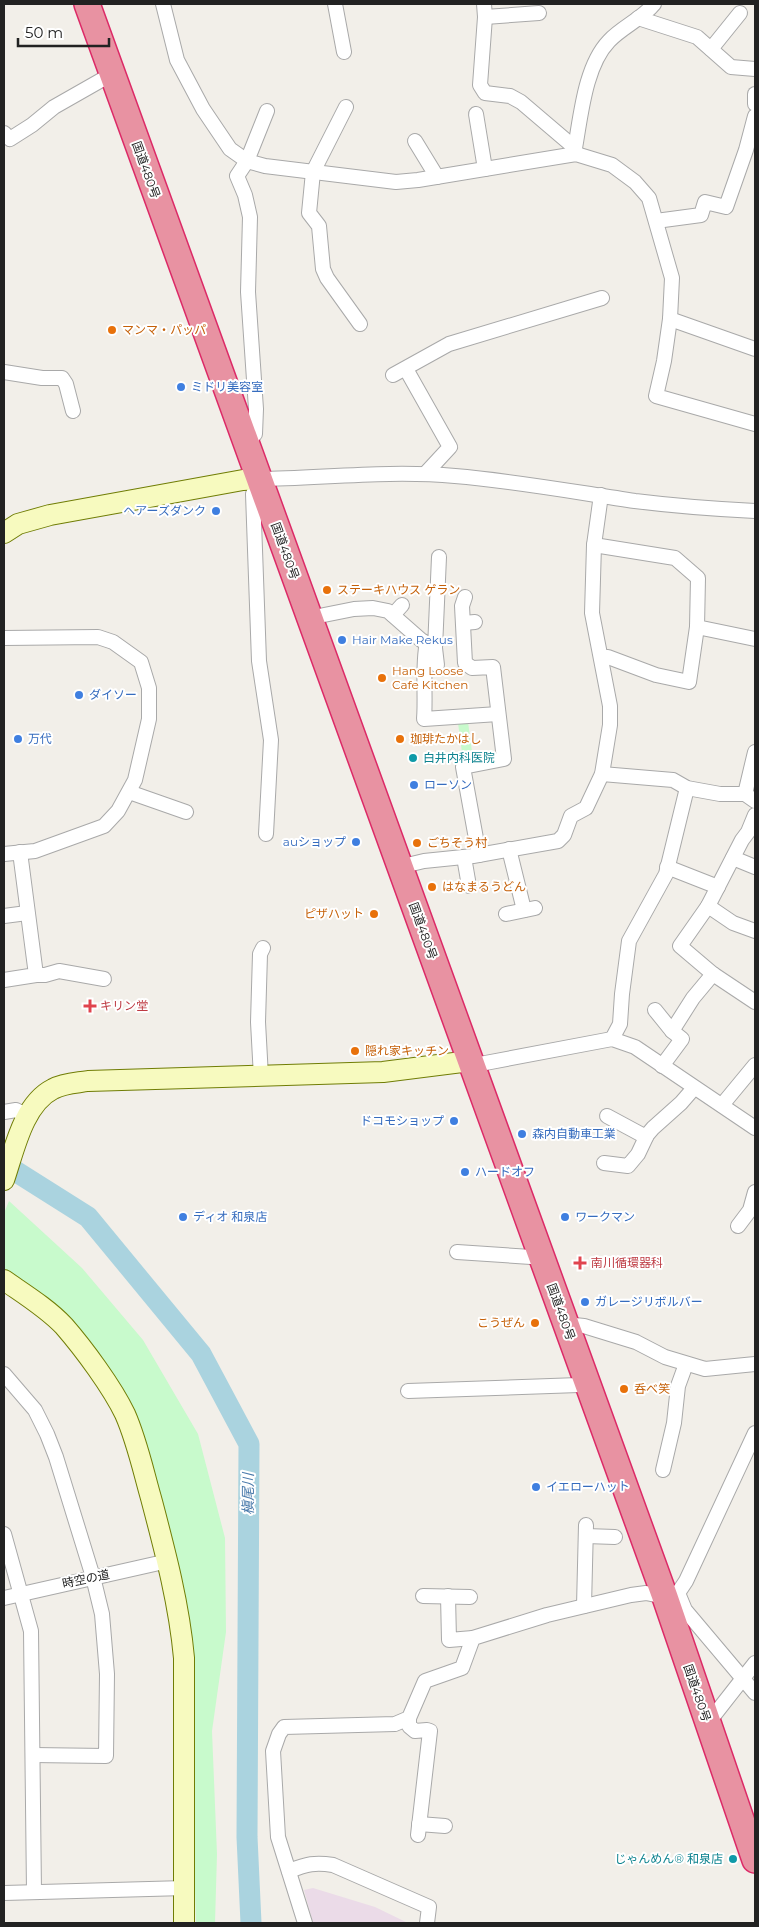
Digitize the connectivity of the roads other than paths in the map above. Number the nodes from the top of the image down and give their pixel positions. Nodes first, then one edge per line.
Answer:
1 (87, 4) edge
2 (164, 4) edge
3 (335, 4) edge
4 (654, 4) edge
5 (485, 10) edge
6 (539, 13) dead end
7 (740, 13) dead end
8 (638, 18) junction
9 (711, 49) junction
10 (344, 52) dead end
11 (755, 69) edge
12 (112, 74) junction
13 (755, 94) edge
14 (755, 104) edge
15 (346, 107) dead end
16 (267, 111) dead end
17 (476, 114) dead end
18 (755, 116) edge
19 (6, 140) edge
20 (414, 140) dead end
21 (575, 151) junction
22 (247, 161) junction
23 (485, 169) junction
24 (313, 172) junction
25 (437, 177) junction
26 (656, 221) junction
27 (602, 298) dead end
28 (670, 319) junction
29 (360, 324) dead end
30 (755, 348) edge
31 (406, 369) junction
32 (4, 372) edge
33 (393, 375) dead end
34 (73, 411) dead end
35 (755, 424) edge
36 (246, 444) junction
37 (425, 474) junction
38 (259, 479) junction
39 (602, 494) junction
40 (755, 512) edge
41 (8, 527) edge
42 (594, 545) junction
43 (439, 557) dead end
44 (465, 598) dead end
45 (309, 618) junction
46 (697, 627) junction
47 (4, 638) edge
48 (755, 639) edge
49 (431, 646) junction
50 (601, 657) junction
51 (436, 665) dead end
52 (498, 714) junction
53 (755, 757) edge
54 (602, 774) junction
55 (687, 788) junction
56 (129, 792) junction
57 (750, 798) edge
58 (186, 812) dead end
59 (755, 815) edge
60 (266, 834) dead end
61 (509, 848) junction
62 (20, 852) junction
63 (4, 854) edge
64 (479, 855) junction
65 (464, 857) junction
66 (733, 858) junction
67 (399, 867) junction
68 (755, 867) edge
69 (667, 868) junction
70 (469, 886) dead end
71 (718, 887) junction
72 (708, 906) junction
73 (27, 913) junction
74 (506, 914) dead end
75 (4, 916) edge
76 (755, 931) edge
77 (263, 948) dead end
78 (713, 974) junction
79 (36, 975) junction
80 (104, 979) dead end
81 (4, 980) edge
82 (755, 1002) edge
83 (655, 1010) dead end
84 (672, 1031) junction
85 (612, 1039) junction
86 (470, 1061) junction
87 (755, 1065) edge
88 (662, 1066) junction
89 (261, 1077) junction
90 (694, 1088) junction
91 (722, 1105) junction
92 (4, 1112) edge
93 (607, 1116) dead end
94 (25, 1121) junction
95 (755, 1128) edge
96 (646, 1137) junction
97 (604, 1163) dead end
98 (4, 1180) edge
99 (755, 1192) edge
100 (738, 1226) dead end
101 (457, 1252) dead end
102 (540, 1254) junction
103 (4, 1280) edge
104 (566, 1324) junction
105 (686, 1364) junction
106 (755, 1364) edge
107 (4, 1374) edge
108 (587, 1383) junction
109 (408, 1391) dead end
110 (755, 1433) edge
111 (663, 1470) dead end
112 (4, 1534) edge
113 (615, 1537) dead end
114 (168, 1560) junction
115 (93, 1577) junction
116 (19, 1594) junction
117 (671, 1595) junction
118 (423, 1596) dead end
119 (448, 1596) junction
120 (470, 1597) dead end
121 (4, 1598) edge
122 (584, 1606) junction
123 (473, 1638) junction
124 (755, 1663) edge
125 (743, 1678) junction
126 (755, 1693) edge
127 (409, 1718) junction
128 (708, 1723) junction
129 (33, 1755) junction
130 (445, 1826) dead end
131 (755, 1860) edge
132 (289, 1871) junction
133 (185, 1888) junction
134 (4, 1892) edge
135 (34, 1892) junction
136 (184, 1923) edge
137 (305, 1923) edge
138 (427, 1923) edge

1 - 12 highway, 国道480号
2 - 22 street
3 - 10 street
4 - 8 street
5 - 6 street
5 - 21 street
7 - 9 street
8 - 9 street
8 - 21 street
9 - 11 street
12 - 19 street
12 - 36 highway, 国道480号
13 - 14 street
15 - 24 street
16 - 22 street
17 - 23 street
18 - 26 street
20 - 25 street
21 - 23 street
21 - 26 street
22 - 24 street
22 - 36 street
23 - 25 street
24 - 25 street
24 - 29 street
26 - 28 street
27 - 31 street
28 - 30 street
28 - 35 street
31 - 33 street
31 - 37 street
32 - 34 street
36 - 38 highway, 国道480号
37 - 38 street
37 - 39 street
38 - 41 street
38 - 45 highway, 国道480号
38 - 60 street
39 - 40 street
39 - 42 street
42 - 46 street
42 - 50 street
43 - 49 street
44 - 52 street
45 - 49 street
45 - 67 highway, 国道480号
46 - 48 street
46 - 50 street
47 - 56 street
49 - 51 street
49 - 52 street
50 - 54 street
52 - 64 street
53 - 57 street
54 - 55 street
54 - 61 street
55 - 57 street
55 - 69 street
56 - 58 street
56 - 62 street
59 - 66 street
61 - 64 street
61 - 74 street
62 - 63 street
62 - 73 street
64 - 65 street
65 - 67 street
65 - 70 street
66 - 68 street
66 - 71 street
67 - 86 highway, 国道480号
69 - 71 street
69 - 85 street
71 - 72 street
72 - 76 street
72 - 78 street
73 - 75 street
73 - 79 street
77 - 89 street
78 - 82 street
78 - 84 street
79 - 80 street
79 - 81 street
83 - 84 street
84 - 88 street
85 - 86 street
85 - 88 street
86 - 89 street
86 - 102 highway, 国道480号
87 - 91 street
88 - 90 street
89 - 94 street
90 - 91 street
90 - 96 street
91 - 95 street
92 - 94 street
93 - 96 street
94 - 98 street
96 - 97 street
99 - 100 street
101 - 102 street
102 - 104 highway, 国道480号
103 - 114 street
104 - 105 street
104 - 108 highway, 国道480号
105 - 106 street
105 - 111 street
107 - 115 street
108 - 109 street
108 - 117 highway, 国道480号
110 - 117 street
112 - 116 street
113 - 122 street
114 - 115 street, 時空の道
114 - 133 street
115 - 116 street, 時空の道
115 - 129 street
116 - 121 street, 時空の道
116 - 129 street
117 - 122 street
117 - 125 street
117 - 128 highway, 国道480号
118 - 119 street
119 - 120 street
119 - 123 street
122 - 123 street
123 - 127 street
124 - 125 street
125 - 126 street
125 - 128 street
127 - 130 street
127 - 132 street
128 - 131 highway, 国道480号
129 - 135 street
132 - 137 street
132 - 138 street
133 - 135 street
133 - 136 street
134 - 135 street

